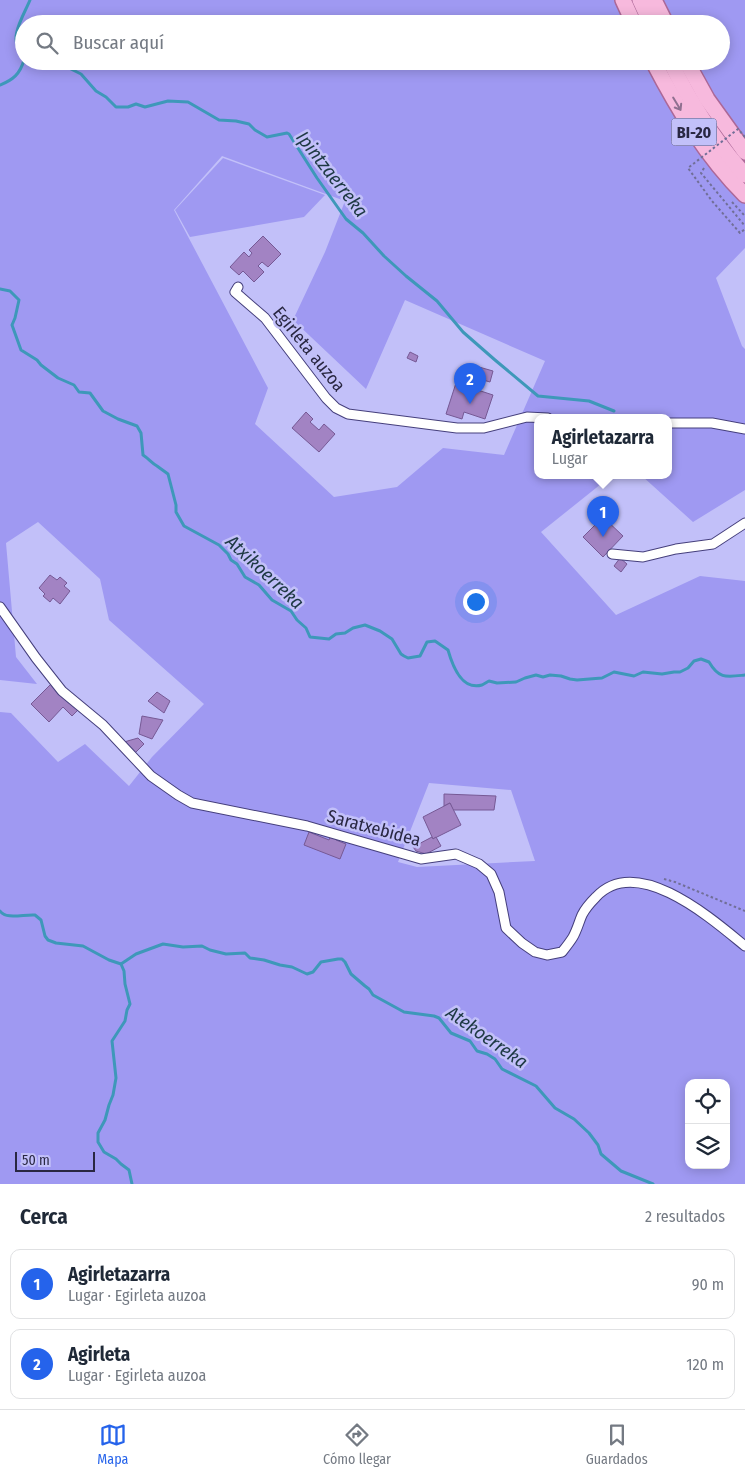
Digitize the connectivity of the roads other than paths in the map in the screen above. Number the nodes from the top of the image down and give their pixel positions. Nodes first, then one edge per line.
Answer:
1 (623, 0) edge
2 (640, 0) edge
3 (654, 0) edge
4 (630, 15) edge
5 (647, 15) edge
6 (662, 15) edge
7 (658, 70) edge
8 (675, 70) edge
9 (691, 70) edge
10 (745, 152) edge
11 (745, 174) edge
12 (745, 195) edge
13 (238, 287) dead end
14 (534, 417) edge
15 (672, 424) edge
16 (745, 428) edge
17 (745, 523) edge
18 (612, 554) dead end
19 (0, 607) edge
20 (745, 946) edge

1 - 4 main road
2 - 5 main road
3 - 6 main road
7 -> 12 main road, BI-20
8 - 11 main road, BI-20
9 - 10 main road
13 - 14 street, Egirleta auzoa
15 - 16 street
17 - 18 street
19 - 20 street, Saratxebidea

